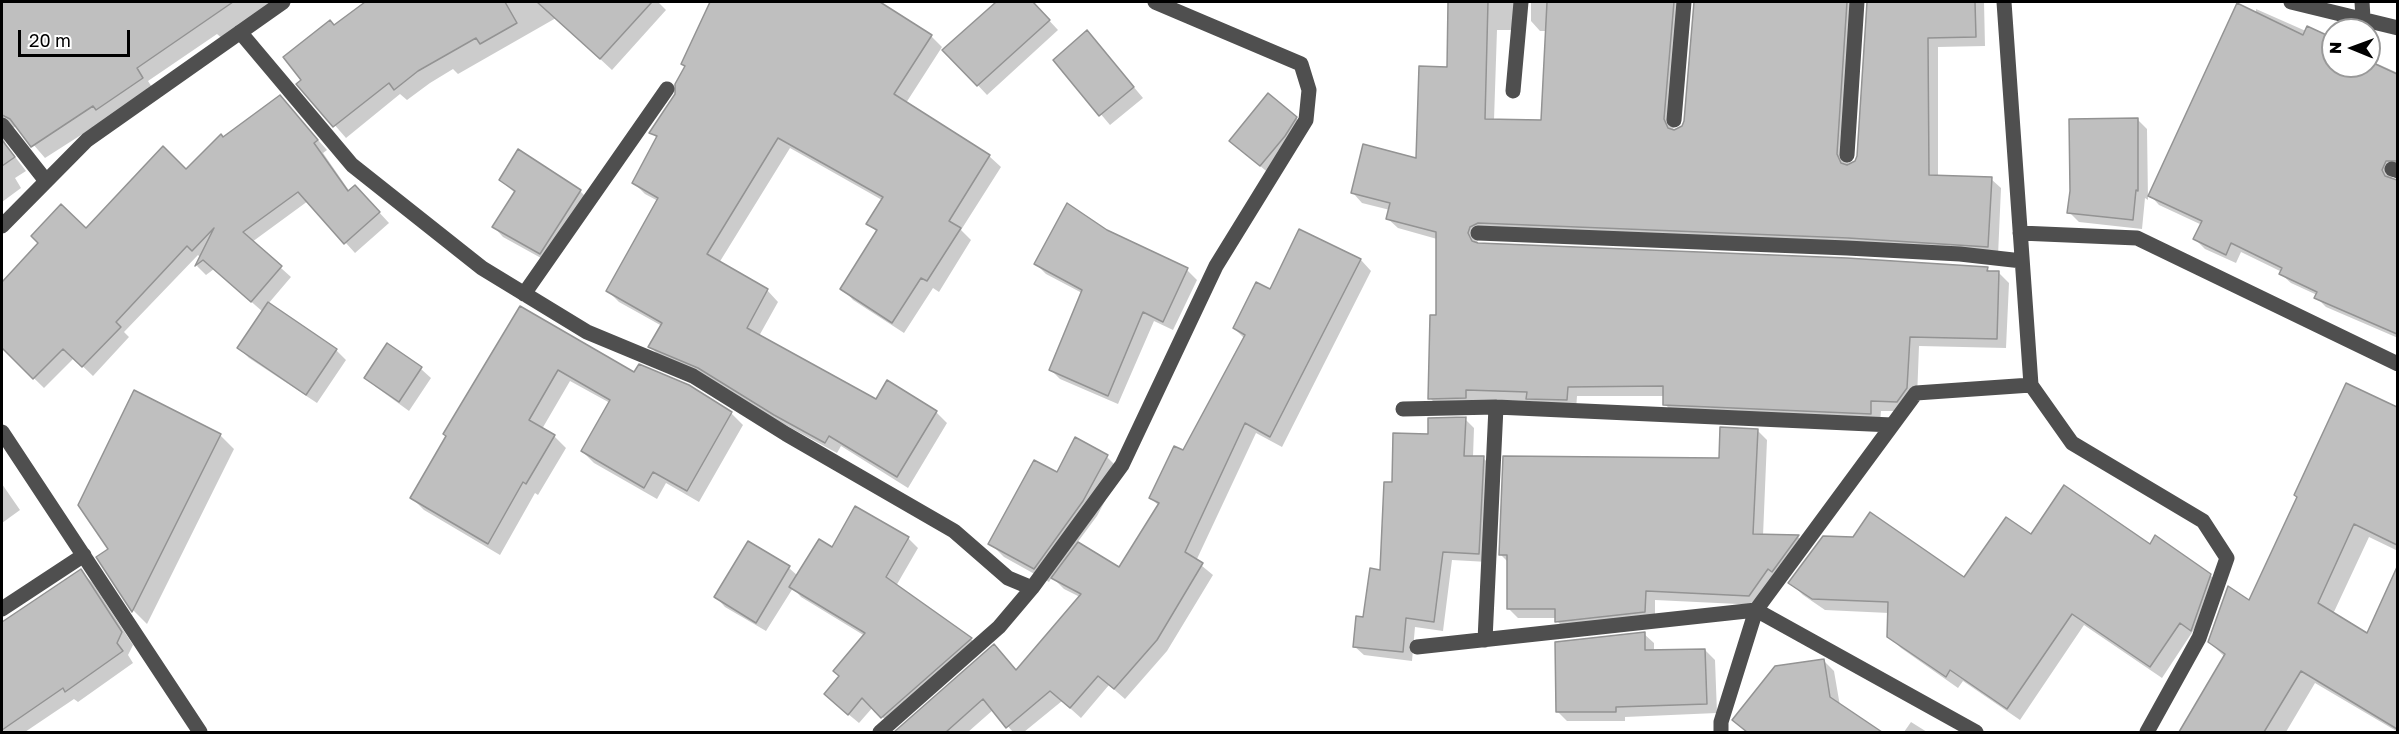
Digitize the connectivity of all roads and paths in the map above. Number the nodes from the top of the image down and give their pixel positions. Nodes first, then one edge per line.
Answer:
1 (283, 2) edge
2 (1155, 2) edge
3 (1521, 2) edge
4 (1684, 2) edge
5 (1857, 2) edge
6 (2004, 2) edge
7 (2291, 2) edge
8 (2362, 2) edge
9 (2363, 18) joint
10 (2381, 23) edge
11 (2397, 28) edge
12 (240, 32) junction
13 (667, 89) dead end
14 (1513, 91) dead end
15 (1674, 120) dead end
16 (2, 125) edge
17 (1846, 155) dead end
18 (46, 181) junction
19 (2, 226) edge
20 (2020, 232) junction
21 (1478, 233) dead end
22 (2022, 261) junction
23 (524, 294) junction
24 (2397, 364) edge
25 (2031, 386) junction
26 (1496, 407) junction
27 (1403, 409) dead end
28 (1892, 425) junction
29 (2, 432) edge
30 (84, 555) junction
31 (1032, 588) junction
32 (2, 609) edge
33 (1756, 610) junction
34 (1485, 640) junction
35 (1417, 647) dead end
36 (200, 732) edge
37 (880, 732) edge
38 (1721, 732) edge
39 (1976, 732) edge
40 (2147, 732) edge

1 - 12 street
2 - 31 street
3 - 14 street
4 - 15 street
5 - 17 street
6 - 20 street
7 - 9 street
8 - 9 street
10 - 11 street
12 - 18 street
12 - 23 street
13 - 23 street
16 - 18 street
18 - 19 street
20 - 22 street
20 - 24 street
21 - 22 street
22 - 25 street
23 - 31 street
25 - 28 street
25 - 40 street
26 - 27 street
26 - 28 street
26 - 34 street
28 - 33 street
29 - 30 street
30 - 32 street
30 - 36 street
31 - 37 street
33 - 34 street
33 - 38 street
33 - 39 street
34 - 35 street

